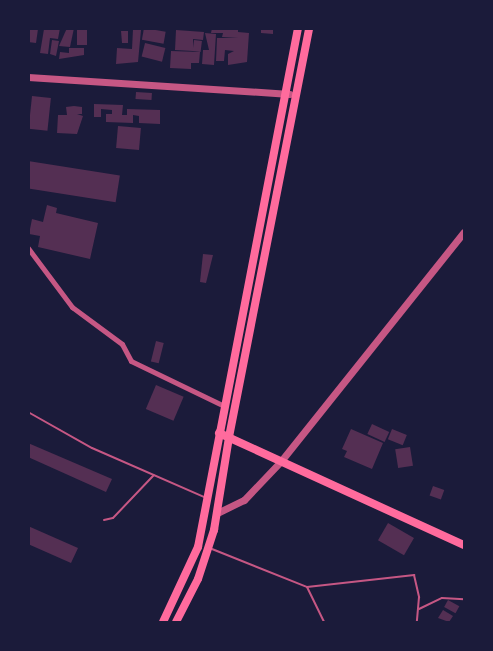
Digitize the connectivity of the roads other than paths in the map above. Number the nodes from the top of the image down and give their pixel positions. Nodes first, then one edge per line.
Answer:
1 (298, 28) edge
2 (309, 28) edge
3 (28, 77) edge
4 (287, 93) junction
5 (298, 95) junction
6 (465, 232) edge
7 (28, 248) edge
8 (224, 406) junction
9 (28, 412) edge
10 (219, 433) junction
11 (229, 437) junction
12 (281, 461) junction
13 (154, 475) junction
14 (208, 499) junction
15 (217, 513) junction
16 (104, 520) dead end
17 (465, 545) edge
18 (209, 548) junction
19 (307, 587) junction
20 (465, 599) edge
21 (419, 609) junction
22 (163, 622) edge
23 (176, 622) edge
24 (324, 622) edge
25 (417, 622) edge

1 - 4 highway
2 - 5 highway
3 - 4 street
4 - 5 street
4 - 8 highway
5 - 11 highway
6 - 12 street
7 - 8 street
8 - 10 highway
9 - 13 lane
10 - 11 main road
10 - 14 highway
11 - 12 main road
11 - 15 highway
12 - 15 street
12 - 17 main road
13 - 14 lane
13 - 16 lane
14 - 22 highway
15 - 18 highway
18 - 19 lane
18 - 23 highway
19 - 21 lane
19 - 24 lane
20 - 21 lane
21 - 25 lane

